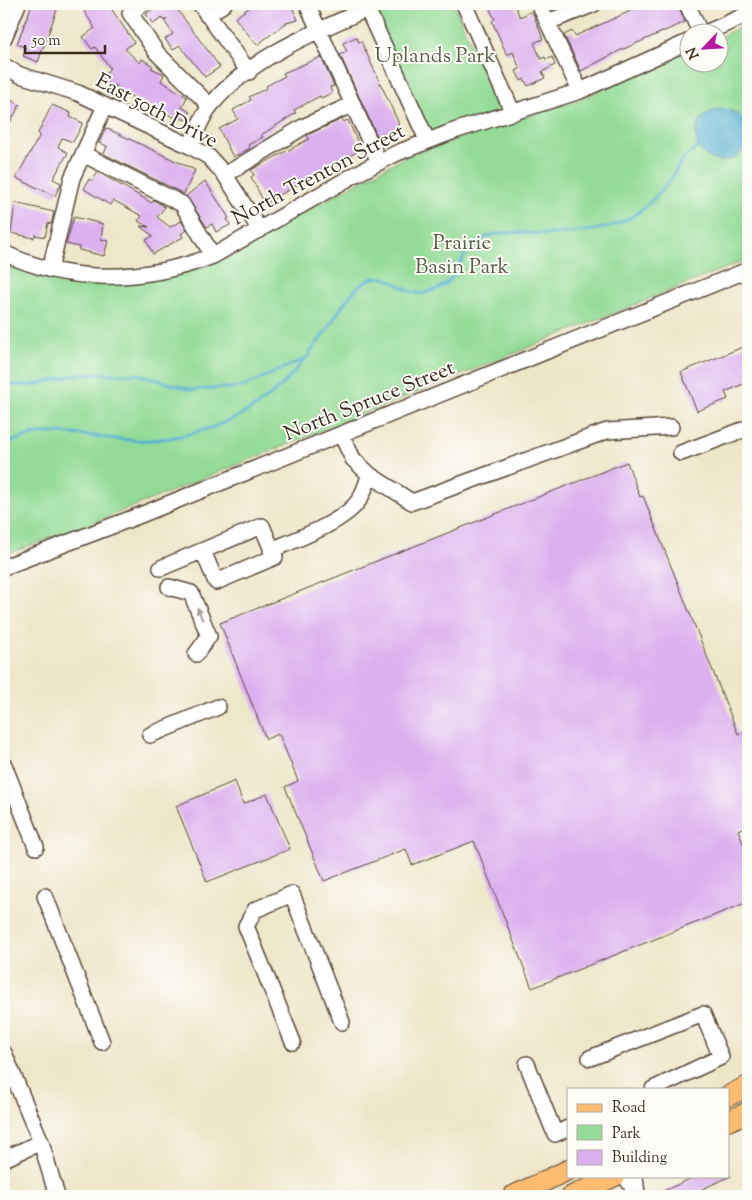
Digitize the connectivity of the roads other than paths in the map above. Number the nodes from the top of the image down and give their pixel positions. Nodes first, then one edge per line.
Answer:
1 (18, 4) edge
2 (142, 4) edge
3 (224, 4) edge
4 (307, 4) edge
5 (464, 4) edge
6 (539, 4) edge
7 (594, 4) edge
8 (687, 4) edge
9 (366, 6) edge
10 (204, 10) edge
11 (748, 14) edge
12 (548, 22) junction
13 (695, 22) edge
14 (730, 22) edge
15 (319, 30) junction
16 (4, 38) edge
17 (680, 46) edge
18 (4, 66) edge
19 (249, 72) junction
20 (580, 91) junction
21 (353, 104) junction
22 (105, 106) junction
23 (210, 106) junction
24 (513, 113) junction
25 (427, 140) junction
26 (190, 146) junction
27 (83, 154) junction
28 (379, 162) junction
29 (225, 175) junction
30 (260, 230) junction
31 (10, 256) edge
32 (213, 256) junction
33 (50, 270) junction
34 (748, 270) edge
35 (671, 427) dead end
36 (748, 428) edge
37 (341, 434) junction
38 (681, 453) dead end
39 (370, 475) junction
40 (203, 550) junction
41 (272, 550) junction
42 (4, 567) edge
43 (160, 568) dead end
44 (169, 588) dead end
45 (196, 654) dead end
46 (218, 707) dead end
47 (150, 735) dead end
48 (4, 765) edge
49 (36, 847) dead end
50 (45, 896) dead end
51 (342, 1022) dead end
52 (102, 1042) dead end
53 (293, 1042) dead end
54 (4, 1053) edge
55 (590, 1058) dead end
56 (527, 1064) dead end
57 (748, 1086) edge
58 (655, 1088) edge
59 (730, 1095) edge
60 (567, 1128) edge
61 (41, 1142) junction
62 (4, 1160) edge
63 (567, 1170) edge
64 (611, 1178) edge
65 (626, 1178) edge
66 (635, 1178) edge
67 (57, 1196) edge
68 (513, 1196) edge
69 (572, 1196) edge

1 - 16 street
2 - 23 street
3 - 10 street
4 - 15 street
5 - 24 street
6 - 12 street
7 - 12 street
8 - 13 street
9 - 15 street
9 - 25 street
10 - 19 street
11 - 14 street
12 - 20 street
15 - 19 street
15 - 21 street
17 - 20 street, North Trenton Street
18 - 22 street, East 50th Drive
19 - 23 street
20 - 24 street, North Trenton Street
21 - 28 street
21 - 29 street
22 - 26 street, East 50th Drive
22 - 27 street
23 - 26 street
24 - 25 street, North Trenton Street
25 - 28 street, North Trenton Street
26 - 29 street, East 50th Drive
27 - 32 street
27 - 33 street
28 - 30 street, North Trenton Street
29 - 30 street, East 50th Drive
30 - 32 street, North Trenton Street
31 - 33 street, North Trenton Street
32 - 33 street, North Trenton Street
34 - 37 street, North Spruce Street
35 - 39 street
36 - 38 street
37 - 39 street
37 - 42 street, North Spruce Street
39 - 41 street
40 - 41 street
40 - 41 street
40 - 43 street
45 -> 44 street
46 - 47 street
48 - 49 street
50 - 52 street
51 - 53 street
54 - 61 street
55 - 58 street
56 - 60 street
57 - 59 main road
61 - 62 street
61 - 67 street
63 - 68 main road
64 - 69 main road
65 - 66 street

